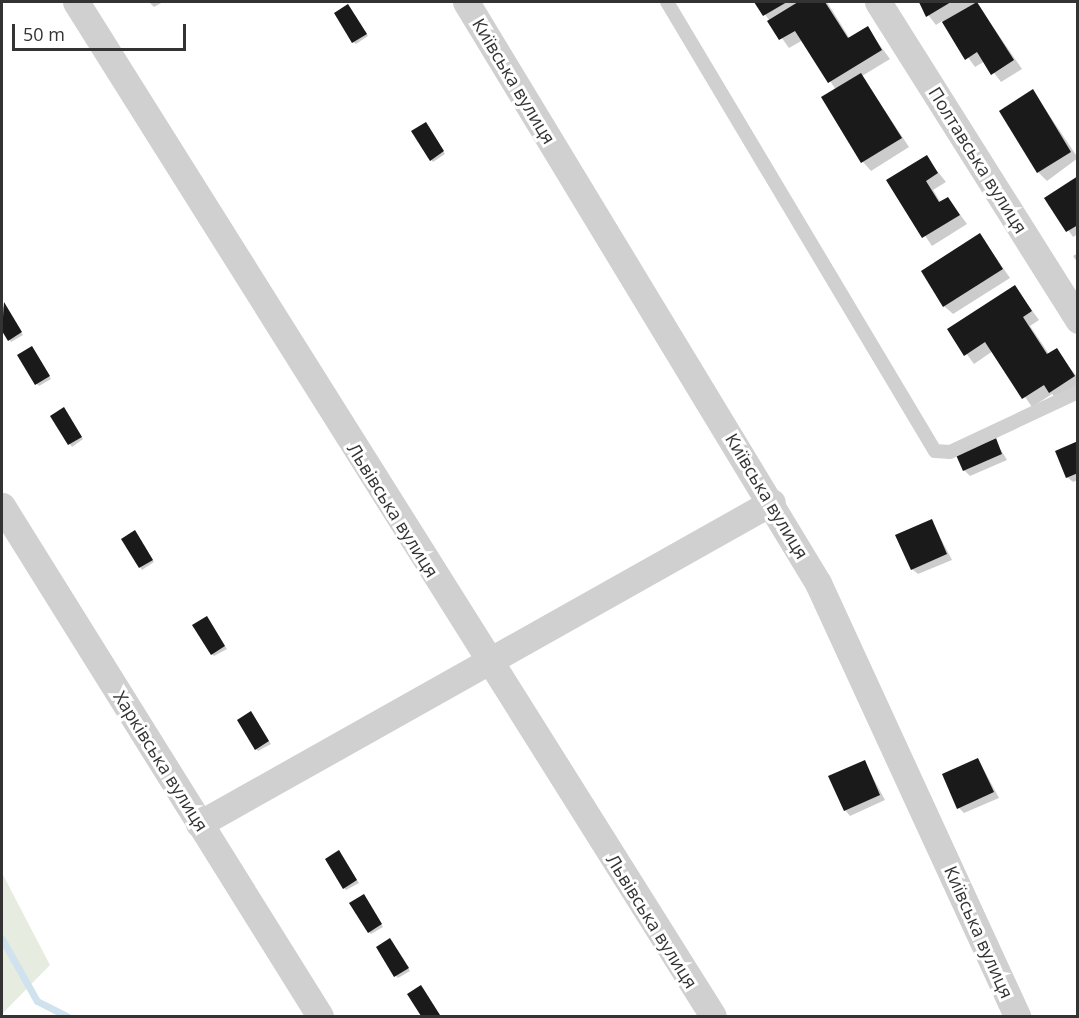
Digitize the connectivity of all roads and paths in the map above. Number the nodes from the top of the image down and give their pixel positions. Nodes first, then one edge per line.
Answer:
1 (76, 2) edge
2 (466, 2) edge
3 (667, 2) edge
4 (878, 2) edge
5 (1077, 320) edge
6 (1077, 392) edge
7 (772, 502) junction
8 (2, 506) edge
9 (489, 663) junction
10 (200, 824) junction
11 (320, 1017) edge
12 (713, 1017) edge
13 (1017, 1017) edge

1 - 9 street, Львівська вулиця
2 - 7 street, Київська вулиця
3 - 6 lane
4 - 5 street, Полтавська вулиця
7 - 9 street
7 - 13 street, Київська вулиця
8 - 10 street, Харківська вулиця
9 - 10 street
9 - 12 street, Львівська вулиця
10 - 11 street, Харківська вулиця

